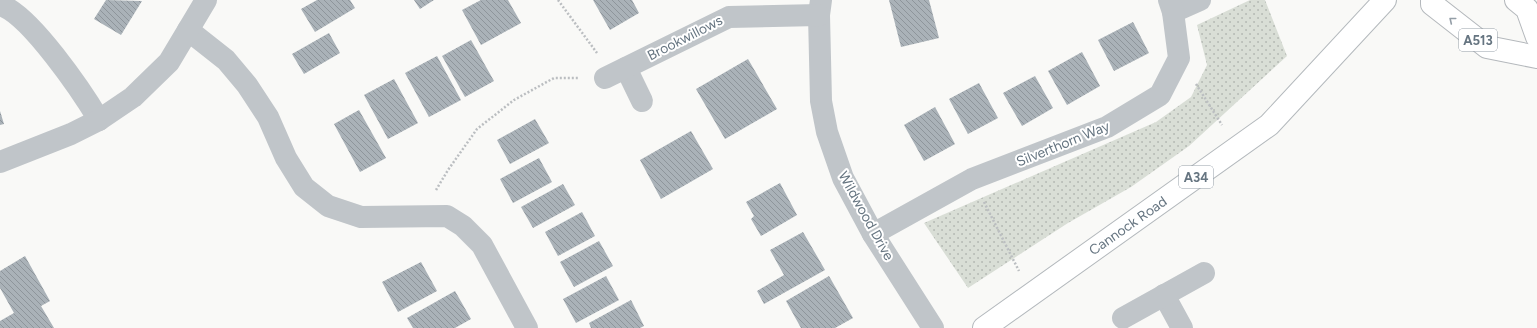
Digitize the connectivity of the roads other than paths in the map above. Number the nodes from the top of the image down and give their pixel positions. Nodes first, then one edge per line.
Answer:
1 (206, 0) edge
2 (1200, 0) edge
3 (1385, 0) edge
4 (1432, 0) edge
5 (1516, 0) edge
6 (0, 5) edge
7 (1171, 6) edge
8 (820, 8) edge
9 (188, 30) junction
10 (1537, 37) edge
11 (1537, 57) edge
12 (626, 68) junction
13 (606, 78) road end
14 (642, 101) dead end
15 (99, 120) junction
16 (0, 162) edge
17 (873, 234) junction
18 (1204, 273) dead end
19 (1164, 295) junction
20 (1123, 318) dead end
21 (527, 328) edge
22 (933, 328) edge
23 (984, 328) edge
24 (1182, 328) edge

1 - 9 street
2 - 7 street
3 - 23 main road, Cannock Road / A34
11 -> 4 main road, A513
5 - 10 main road
6 - 15 street
7 - 17 street, Silverthorn Way
8 - 12 street, Brookwillows
8 - 17 street, Wildwood Drive
9 - 15 street
9 - 21 street
12 - 13 street, Brookwillows
12 - 14 street
15 - 16 street
17 - 22 street, Wildwood Drive
18 - 19 street
19 - 20 street
19 - 24 street

